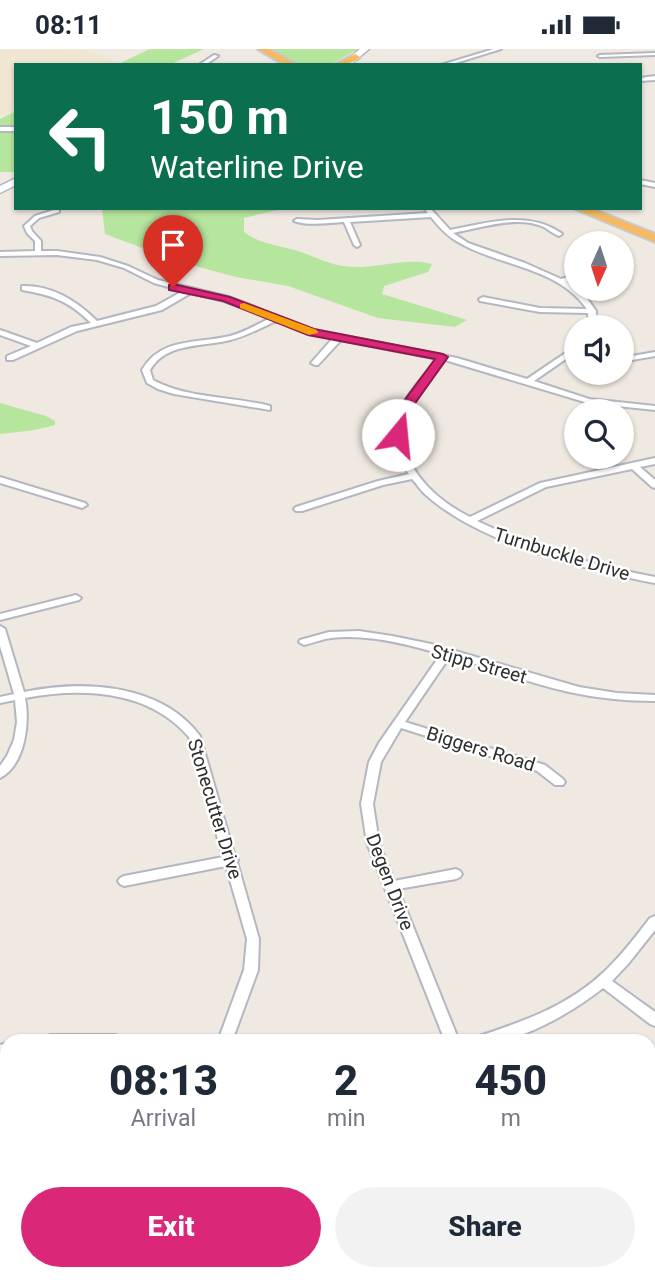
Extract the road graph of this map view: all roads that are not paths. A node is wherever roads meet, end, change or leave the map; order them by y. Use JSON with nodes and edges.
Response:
{"nodes":[{"id":1,"x":262,"y":49,"type":"edge"},
{"id":2,"x":273,"y":49,"type":"edge"},
{"id":3,"x":365,"y":49,"type":"edge"},
{"id":4,"x":374,"y":49,"type":"edge"},
{"id":5,"x":480,"y":49,"type":"edge"},
{"id":6,"x":499,"y":49,"type":"edge"},
{"id":7,"x":488,"y":52,"type":"junction"},
{"id":8,"x":655,"y":54,"type":"edge"},
{"id":9,"x":216,"y":56,"type":"dead end"},
{"id":10,"x":600,"y":56,"type":"dead end"},
{"id":11,"x":356,"y":61,"type":"edge"},
{"id":12,"x":204,"y":63,"type":"edge"},
{"id":13,"x":289,"y":63,"type":"edge"},
{"id":14,"x":299,"y":63,"type":"edge"},
{"id":15,"x":450,"y":63,"type":"edge"},
{"id":16,"x":584,"y":210,"type":"edge"},
{"id":17,"x":609,"y":210,"type":"edge"},
{"id":18,"x":57,"y":211,"type":"dead end"},
{"id":19,"x":429,"y":211,"type":"edge"},
{"id":20,"x":346,"y":220,"type":"junction"},
{"id":21,"x":298,"y":221,"type":"dead end"},
{"id":22,"x":655,"y":228,"type":"edge"},
{"id":23,"x":448,"y":232,"type":"junction"},
{"id":24,"x":559,"y":234,"type":"dead end"},
{"id":25,"x":655,"y":239,"type":"edge"},
{"id":26,"x":357,"y":245,"type":"dead end"},
{"id":27,"x":38,"y":252,"type":"junction"},
{"id":28,"x":0,"y":254,"type":"edge"},
{"id":29,"x":564,"y":280,"type":"edge"},
{"id":30,"x":561,"y":281,"type":"junction"},
{"id":31,"x":25,"y":288,"type":"dead end"},
{"id":32,"x":188,"y":291,"type":"junction"},
{"id":33,"x":483,"y":299,"type":"dead end"},
{"id":34,"x":592,"y":311,"type":"junction"},
{"id":35,"x":592,"y":315,"type":"edge"},
{"id":36,"x":274,"y":319,"type":"junction"},
{"id":37,"x":95,"y":323,"type":"junction"},
{"id":38,"x":0,"y":332,"type":"edge"},
{"id":39,"x":338,"y":338,"type":"junction"},
{"id":40,"x":36,"y":345,"type":"junction"},
{"id":41,"x":655,"y":354,"type":"edge"},
{"id":42,"x":443,"y":357,"type":"junction"},
{"id":43,"x":564,"y":357,"type":"edge"},
{"id":44,"x":10,"y":358,"type":"dead end"},
{"id":45,"x":634,"y":358,"type":"edge"},
{"id":46,"x":315,"y":363,"type":"dead end"},
{"id":47,"x":528,"y":382,"type":"junction"},
{"id":48,"x":267,"y":408,"type":"dead end"},
{"id":49,"x":655,"y":408,"type":"edge"},
{"id":50,"x":655,"y":461,"type":"edge"},
{"id":51,"x":634,"y":465,"type":"joint"},
{"id":52,"x":616,"y":469,"type":"edge"},
{"id":53,"x":413,"y":476,"type":"junction"},
{"id":54,"x":0,"y":480,"type":"edge"},
{"id":55,"x":655,"y":485,"type":"edge"},
{"id":56,"x":82,"y":505,"type":"dead end"},
{"id":57,"x":299,"y":509,"type":"dead end"},
{"id":58,"x":469,"y":521,"type":"junction"},
{"id":59,"x":655,"y":580,"type":"edge"},
{"id":60,"x":76,"y":598,"type":"dead end"},
{"id":61,"x":0,"y":617,"type":"edge"},
{"id":62,"x":0,"y":629,"type":"edge"},
{"id":63,"x":304,"y":642,"type":"dead end"},
{"id":64,"x":446,"y":654,"type":"junction"},
{"id":65,"x":18,"y":696,"type":"junction"},
{"id":66,"x":655,"y":698,"type":"edge"},
{"id":67,"x":0,"y":700,"type":"edge"},
{"id":68,"x":398,"y":723,"type":"junction"},
{"id":69,"x":0,"y":774,"type":"edge"},
{"id":70,"x":559,"y":782,"type":"dead end"},
{"id":71,"x":232,"y":860,"type":"junction"},
{"id":72,"x":456,"y":874,"type":"dead end"},
{"id":73,"x":124,"y":881,"type":"dead end"},
{"id":74,"x":391,"y":886,"type":"junction"},
{"id":75,"x":655,"y":921,"type":"edge"},
{"id":76,"x":603,"y":981,"type":"junction"},
{"id":77,"x":655,"y":1020,"type":"edge"},
{"id":78,"x":228,"y":1034,"type":"edge"},
{"id":79,"x":449,"y":1034,"type":"edge"},
{"id":80,"x":502,"y":1034,"type":"edge"}],
"edges":[{"from":1,"to":13,"type":"highway"},
{"from":2,"to":14,"type":"highway"},
{"from":3,"to":11,"type":"main road"},
{"from":4,"to":11,"type":"main road"},
{"from":5,"to":7,"type":"street"},
{"from":6,"to":7,"type":"street"},
{"from":7,"to":15,"type":"street"},
{"from":8,"to":10,"type":"street"},
{"from":9,"to":12,"type":"street"},
{"from":16,"to":25,"type":"highway"},
{"from":17,"to":22,"type":"highway"},
{"from":18,"to":27,"type":"street"},
{"from":19,"to":20,"type":"street"},
{"from":19,"to":23,"type":"street"},
{"from":20,"to":21,"type":"street"},
{"from":20,"to":26,"type":"street"},
{"from":23,"to":24,"type":"street"},
{"from":23,"to":30,"type":"street"},
{"from":27,"to":28,"type":"street"},
{"from":27,"to":32,"type":"street"},
{"from":29,"to":30,"type":"street"},
{"from":30,"to":34,"type":"street"},
{"from":31,"to":37,"type":"street"},
{"from":32,"to":36,"type":"street"},
{"from":32,"to":37,"type":"street"},
{"from":33,"to":34,"type":"street"},
{"from":34,"to":35,"type":"street"},
{"from":36,"to":39,"type":"street"},
{"from":36,"to":48,"type":"street"},
{"from":37,"to":40,"type":"street"},
{"from":38,"to":40,"type":"street"},
{"from":39,"to":42,"type":"street"},
{"from":39,"to":46,"type":"street"},
{"from":40,"to":44,"type":"street"},
{"from":41,"to":45,"type":"street"},
{"from":42,"to":47,"type":"street"},
{"from":42,"to":53,"type":"street","name":"Turnbuckle Drive"},
{"from":43,"to":47,"type":"street"},
{"from":47,"to":49,"type":"street"},
{"from":50,"to":51,"type":"street"},
{"from":51,"to":55,"type":"street"},
{"from":52,"to":58,"type":"street"},
{"from":53,"to":57,"type":"street"},
{"from":53,"to":58,"type":"street","name":"Turnbuckle Drive"},
{"from":54,"to":56,"type":"street"},
{"from":58,"to":59,"type":"street","name":"Turnbuckle Drive"},
{"from":60,"to":61,"type":"street"},
{"from":62,"to":65,"type":"street"},
{"from":63,"to":64,"type":"street","name":"Stipp Street"},
{"from":64,"to":66,"type":"street","name":"Stipp Street"},
{"from":64,"to":68,"type":"street","name":"Degen Drive"},
{"from":65,"to":67,"type":"street","name":"Stonecutter Drive"},
{"from":65,"to":69,"type":"street"},
{"from":65,"to":71,"type":"street","name":"Stonecutter Drive"},
{"from":68,"to":70,"type":"street","name":"Biggers Road"},
{"from":68,"to":74,"type":"street","name":"Degen Drive"},
{"from":71,"to":73,"type":"street"},
{"from":71,"to":78,"type":"street","name":"Stonecutter Drive"},
{"from":72,"to":74,"type":"street"},
{"from":74,"to":79,"type":"street","name":"Degen Drive"},
{"from":75,"to":76,"type":"street"},
{"from":76,"to":77,"type":"street"},
{"from":76,"to":80,"type":"street"}]}
